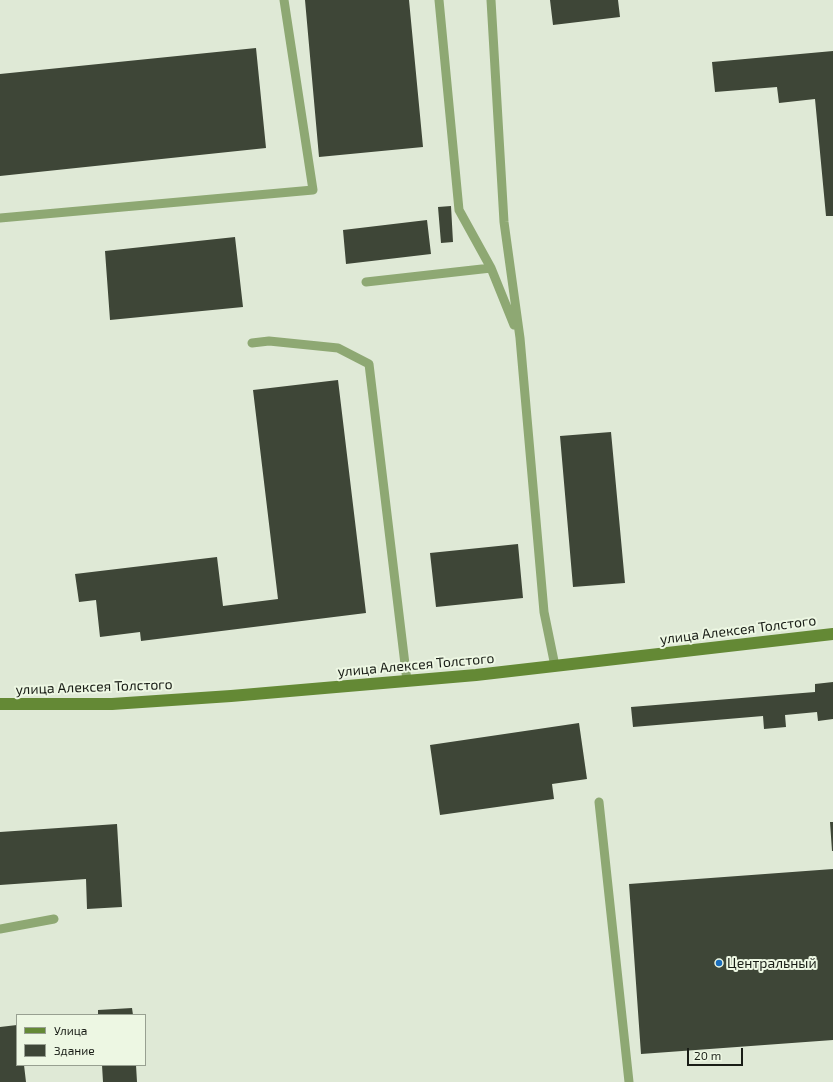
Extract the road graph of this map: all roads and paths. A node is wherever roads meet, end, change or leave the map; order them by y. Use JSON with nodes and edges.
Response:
{"nodes":[{"id":1,"x":284,"y":0,"type":"edge"},
{"id":2,"x":439,"y":0,"type":"edge"},
{"id":3,"x":491,"y":0,"type":"edge"},
{"id":4,"x":0,"y":218,"type":"edge"},
{"id":5,"x":491,"y":268,"type":"junction"},
{"id":6,"x":366,"y":282,"type":"dead end"},
{"id":7,"x":520,"y":338,"type":"junction"},
{"id":8,"x":252,"y":343,"type":"dead end"},
{"id":9,"x":833,"y":634,"type":"edge"},
{"id":10,"x":555,"y":666,"type":"junction"},
{"id":11,"x":407,"y":681,"type":"junction"},
{"id":12,"x":0,"y":704,"type":"edge"},
{"id":13,"x":599,"y":802,"type":"dead end"},
{"id":14,"x":54,"y":919,"type":"dead end"},
{"id":15,"x":0,"y":929,"type":"edge"},
{"id":16,"x":629,"y":1082,"type":"edge"}],
"edges":[{"from":1,"to":4,"type":"lane"},
{"from":2,"to":5,"type":"lane"},
{"from":3,"to":7,"type":"lane"},
{"from":5,"to":6,"type":"lane"},
{"from":5,"to":7,"type":"lane"},
{"from":7,"to":10,"type":"lane"},
{"from":8,"to":11,"type":"lane"},
{"from":9,"to":10,"type":"street","name":"улица Алексея Толстого"},
{"from":10,"to":11,"type":"street","name":"улица Алексея Толстого"},
{"from":11,"to":12,"type":"street","name":"улица Алексея Толстого"},
{"from":13,"to":16,"type":"lane"},
{"from":14,"to":15,"type":"lane"}]}
